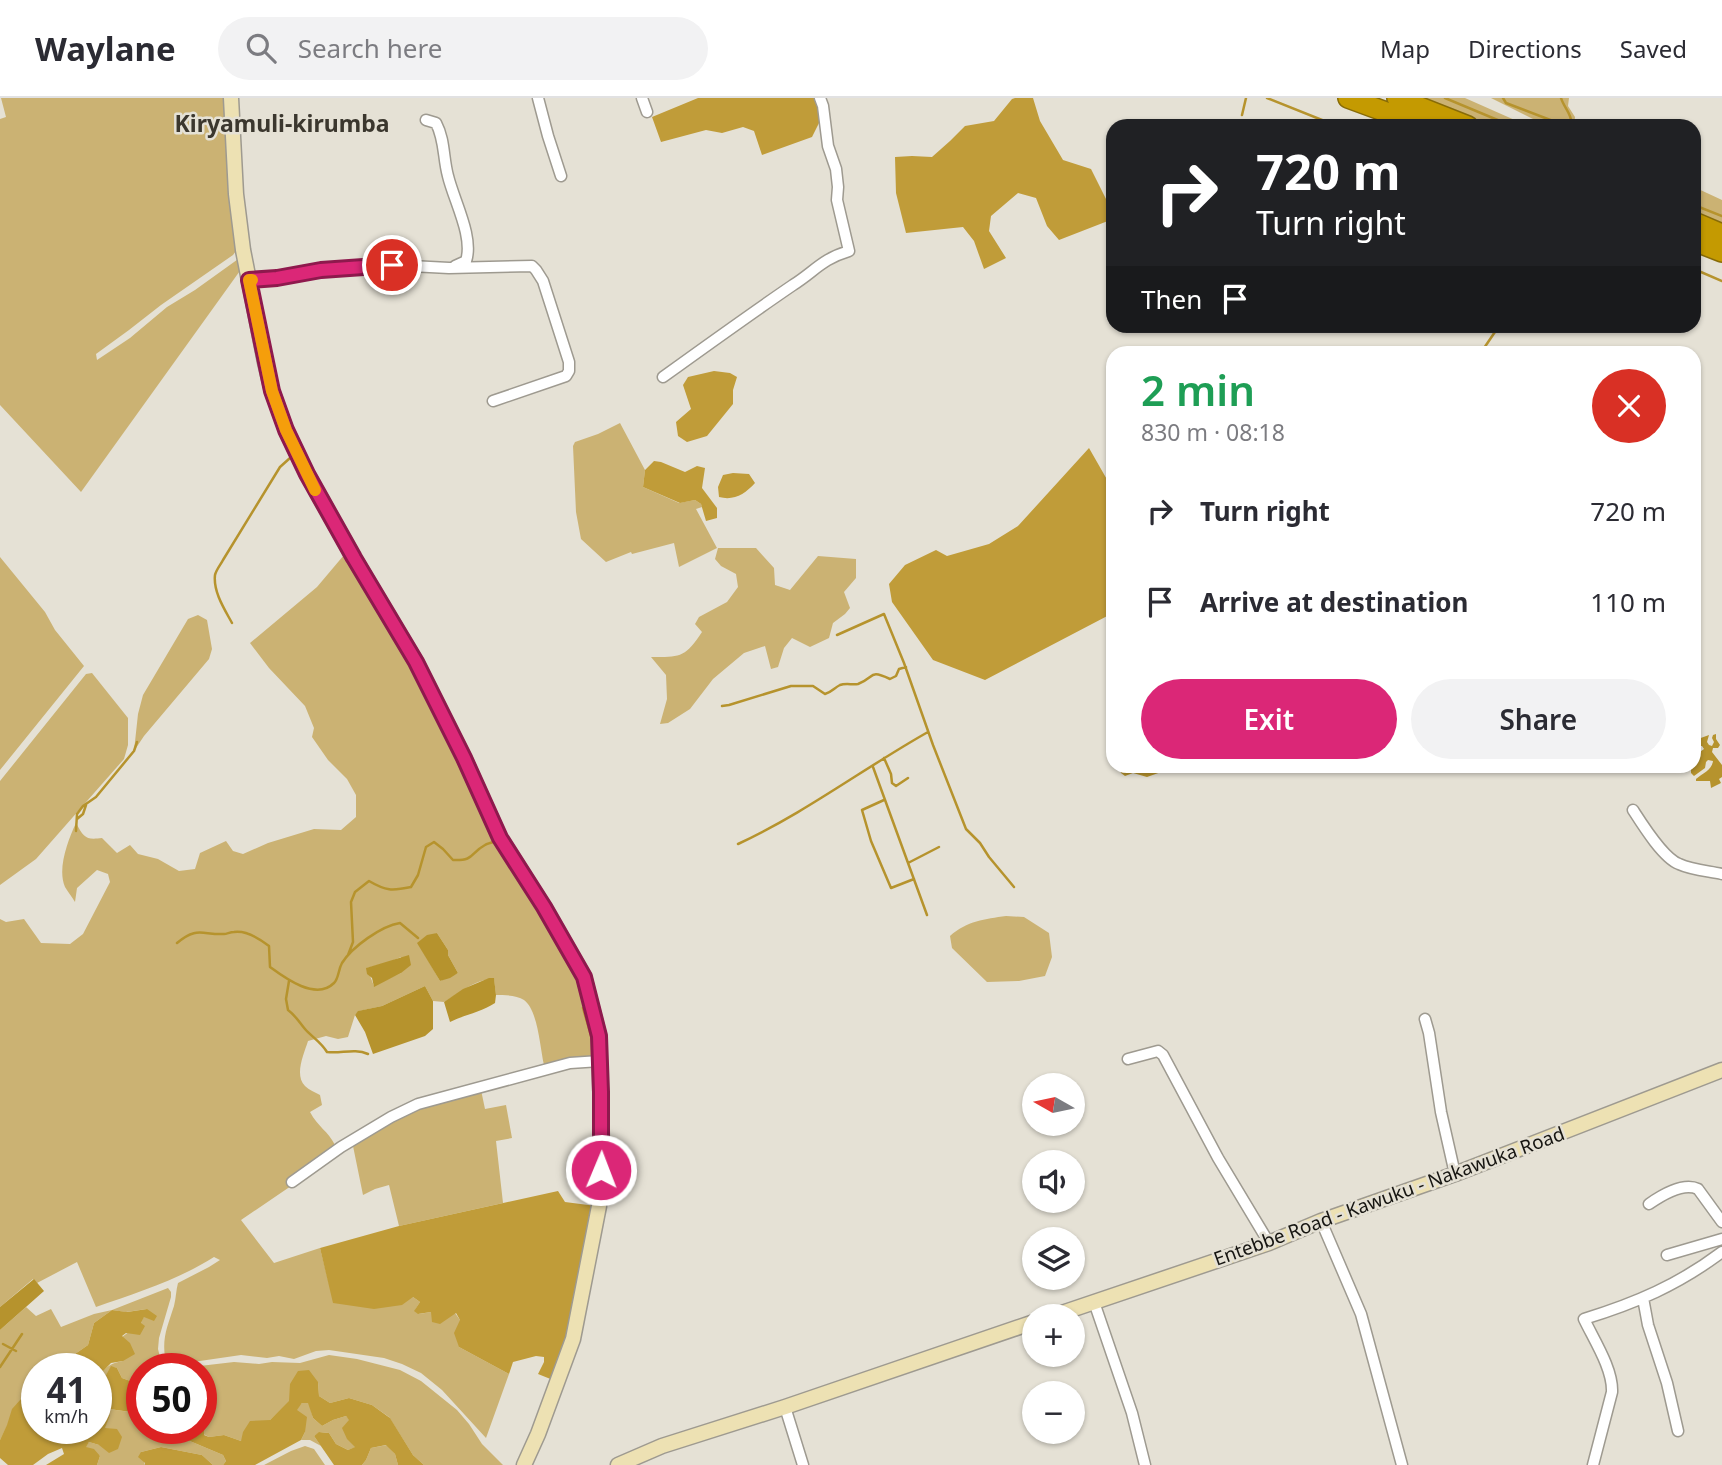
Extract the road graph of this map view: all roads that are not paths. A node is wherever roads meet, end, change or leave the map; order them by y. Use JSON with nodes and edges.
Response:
{"nodes":[{"id":1,"x":231,"y":98,"type":"edge"},
{"id":2,"x":538,"y":98,"type":"edge"},
{"id":3,"x":642,"y":98,"type":"edge"},
{"id":4,"x":820,"y":98,"type":"edge"},
{"id":5,"x":1348,"y":98,"type":"edge"},
{"id":6,"x":1397,"y":98,"type":"edge"},
{"id":7,"x":647,"y":112,"type":"dead end"},
{"id":8,"x":1405,"y":119,"type":"edge"},
{"id":9,"x":1450,"y":119,"type":"edge"},
{"id":10,"x":426,"y":120,"type":"dead end"},
{"id":11,"x":561,"y":176,"type":"dead end"},
{"id":12,"x":1701,"y":225,"type":"edge"},
{"id":13,"x":1722,"y":234,"type":"edge"},
{"id":14,"x":1701,"y":244,"type":"edge"},
{"id":15,"x":1722,"y":252,"type":"edge"},
{"id":16,"x":449,"y":268,"type":"junction"},
{"id":17,"x":249,"y":280,"type":"junction"},
{"id":18,"x":663,"y":377,"type":"dead end"},
{"id":19,"x":493,"y":401,"type":"dead end"},
{"id":20,"x":1633,"y":810,"type":"dead end"},
{"id":21,"x":1722,"y":874,"type":"edge"},
{"id":22,"x":1425,"y":1019,"type":"dead end"},
{"id":23,"x":1128,"y":1059,"type":"dead end"},
{"id":24,"x":600,"y":1061,"type":"junction"},
{"id":25,"x":1722,"y":1070,"type":"edge"},
{"id":26,"x":1455,"y":1174,"type":"junction"},
{"id":27,"x":292,"y":1182,"type":"dead end"},
{"id":28,"x":1649,"y":1204,"type":"dead end"},
{"id":29,"x":1321,"y":1221,"type":"junction"},
{"id":30,"x":1722,"y":1222,"type":"edge"},
{"id":31,"x":1722,"y":1239,"type":"edge"},
{"id":32,"x":1269,"y":1242,"type":"junction"},
{"id":33,"x":1722,"y":1252,"type":"edge"},
{"id":34,"x":1667,"y":1255,"type":"dead end"},
{"id":35,"x":1643,"y":1298,"type":"junction"},
{"id":36,"x":1094,"y":1302,"type":"junction"},
{"id":37,"x":1085,"y":1305,"type":"edge"},
{"id":38,"x":1022,"y":1326,"type":"edge"},
{"id":39,"x":785,"y":1407,"type":"junction"},
{"id":40,"x":1678,"y":1431,"type":"dead end"},
{"id":41,"x":524,"y":1465,"type":"edge"},
{"id":42,"x":618,"y":1465,"type":"edge"},
{"id":43,"x":803,"y":1465,"type":"edge"},
{"id":44,"x":1145,"y":1465,"type":"edge"},
{"id":45,"x":1402,"y":1465,"type":"edge"},
{"id":46,"x":1593,"y":1465,"type":"edge"}],
"edges":[{"from":1,"to":17,"type":"main road"},
{"from":2,"to":11,"type":"street"},
{"from":3,"to":7,"type":"street"},
{"from":4,"to":18,"type":"street"},
{"from":5,"to":8,"type":"highway"},
{"from":6,"to":9,"type":"highway"},
{"from":10,"to":16,"type":"street"},
{"from":12,"to":13,"type":"highway"},
{"from":14,"to":15,"type":"highway"},
{"from":16,"to":17,"type":"street"},
{"from":16,"to":19,"type":"street"},
{"from":17,"to":24,"type":"main road"},
{"from":20,"to":21,"type":"street"},
{"from":22,"to":26,"type":"street"},
{"from":23,"to":32,"type":"street"},
{"from":24,"to":27,"type":"street"},
{"from":24,"to":41,"type":"main road"},
{"from":25,"to":26,"type":"main road","name":"Entebbe Road - Kawuku - Nakawuka Road"},
{"from":26,"to":29,"type":"main road","name":"Entebbe Road - Kawuku - Nakawuka Road"},
{"from":28,"to":30,"type":"street"},
{"from":29,"to":32,"type":"main road","name":"Entebbe Road - Kawuku - Nakawuka Road"},
{"from":29,"to":45,"type":"street"},
{"from":31,"to":34,"type":"street"},
{"from":32,"to":36,"type":"main road","name":"Entebbe Road - Kawuku - Nakawuka Road"},
{"from":33,"to":35,"type":"street"},
{"from":35,"to":40,"type":"street"},
{"from":35,"to":46,"type":"street"},
{"from":36,"to":37,"type":"main road","name":"Entebbe Road - Kawuku - Nakawuka Road"},
{"from":36,"to":44,"type":"street"},
{"from":38,"to":39,"type":"main road"},
{"from":39,"to":42,"type":"main road"},
{"from":39,"to":43,"type":"street"}]}
